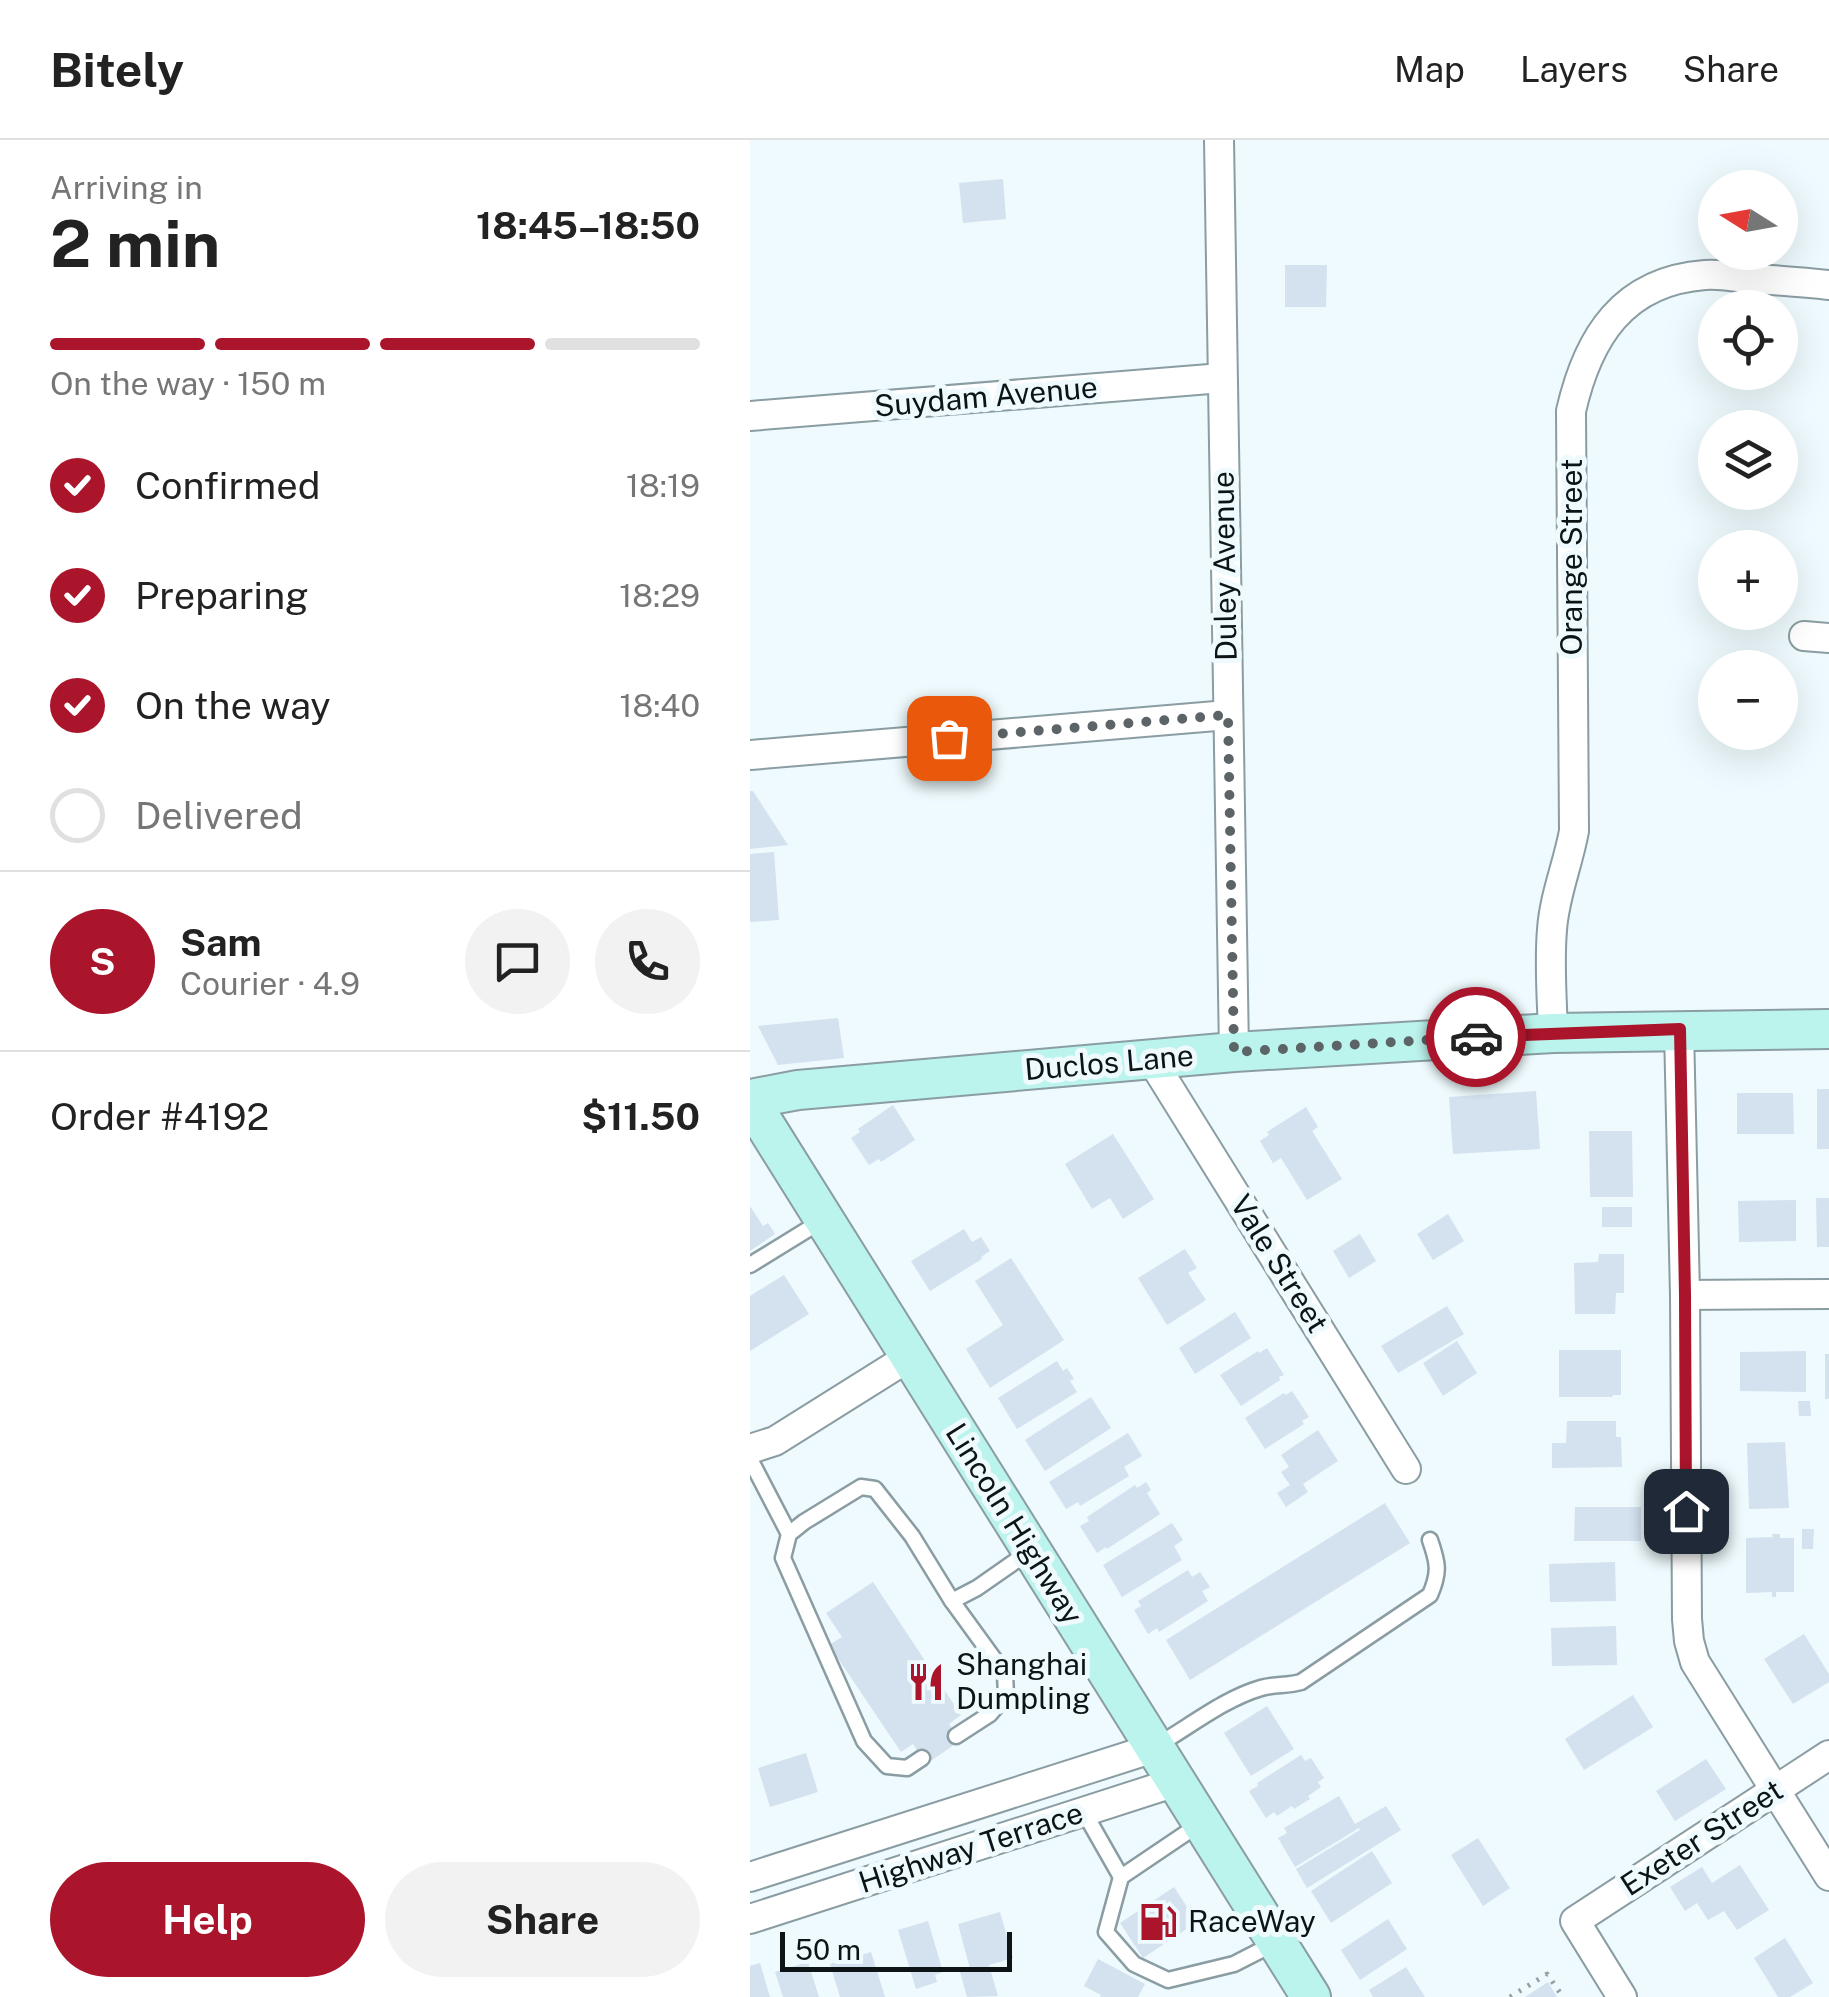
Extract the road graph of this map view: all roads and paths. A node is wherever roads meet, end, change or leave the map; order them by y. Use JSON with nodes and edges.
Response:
{"nodes":[{"id":1,"x":1218,"y":140,"type":"edge"},
{"id":2,"x":1829,"y":285,"type":"edge"},
{"id":3,"x":1222,"y":378,"type":"junction"},
{"id":4,"x":750,"y":416,"type":"edge"},
{"id":5,"x":1228,"y":715,"type":"junction"},
{"id":6,"x":750,"y":754,"type":"edge"},
{"id":7,"x":1829,"y":1028,"type":"edge"},
{"id":8,"x":1680,"y":1029,"type":"junction"},
{"id":9,"x":1553,"y":1033,"type":"junction"},
{"id":10,"x":1234,"y":1052,"type":"junction"},
{"id":11,"x":1151,"y":1060,"type":"junction"},
{"id":12,"x":750,"y":1100,"type":"edge"},
{"id":13,"x":824,"y":1220,"type":"junction"},
{"id":14,"x":750,"y":1266,"type":"edge"},
{"id":15,"x":1829,"y":1294,"type":"edge"},
{"id":16,"x":1685,"y":1295,"type":"junction"},
{"id":17,"x":909,"y":1358,"type":"junction"},
{"id":18,"x":750,"y":1449,"type":"edge"},
{"id":19,"x":750,"y":1459,"type":"edge"},
{"id":20,"x":1406,"y":1469,"type":"dead end"},
{"id":21,"x":789,"y":1534,"type":"junction"},
{"id":22,"x":1430,"y":1540,"type":"dead end"},
{"id":23,"x":1030,"y":1550,"type":"junction"},
{"id":24,"x":952,"y":1601,"type":"junction"},
{"id":25,"x":956,"y":1736,"type":"dead end"},
{"id":26,"x":1154,"y":1748,"type":"junction"},
{"id":27,"x":1829,"y":1756,"type":"edge"},
{"id":28,"x":922,"y":1758,"type":"dead end"},
{"id":29,"x":1176,"y":1782,"type":"junction"},
{"id":30,"x":1774,"y":1789,"type":"junction"},
{"id":31,"x":1084,"y":1812,"type":"junction"},
{"id":32,"x":1202,"y":1823,"type":"junction"},
{"id":33,"x":751,"y":1876,"type":"edge"},
{"id":34,"x":1121,"y":1876,"type":"junction"},
{"id":35,"x":1829,"y":1876,"type":"edge"},
{"id":36,"x":758,"y":1916,"type":"edge"},
{"id":37,"x":1276,"y":1942,"type":"junction"},
{"id":38,"x":1310,"y":1997,"type":"edge"},
{"id":39,"x":1510,"y":1997,"type":"edge"},
{"id":40,"x":1562,"y":1997,"type":"edge"},
{"id":41,"x":1622,"y":1997,"type":"edge"}],
"edges":[{"from":1,"to":3,"type":"street","name":"Duley Avenue"},
{"from":2,"to":9,"type":"street","name":"Orange Street"},
{"from":3,"to":4,"type":"street","name":"Suydam Avenue"},
{"from":3,"to":5,"type":"street","name":"Duley Avenue"},
{"from":5,"to":6,"type":"street"},
{"from":5,"to":10,"type":"street","name":"Duley Avenue"},
{"from":7,"to":8,"type":"street","name":"Duclos Lane"},
{"from":8,"to":9,"type":"street","name":"Duclos Lane"},
{"from":8,"to":16,"type":"street"},
{"from":9,"to":10,"type":"street","name":"Duclos Lane"},
{"from":10,"to":11,"type":"street","name":"Duclos Lane"},
{"from":11,"to":12,"type":"street","name":"Duclos Lane"},
{"from":11,"to":20,"type":"street","name":"Vale Street"},
{"from":12,"to":13,"type":"street","name":"Lincoln Highway"},
{"from":13,"to":14,"type":"lane"},
{"from":13,"to":17,"type":"street","name":"Lincoln Highway"},
{"from":15,"to":16,"type":"street"},
{"from":16,"to":30,"type":"street"},
{"from":17,"to":18,"type":"street"},
{"from":17,"to":23,"type":"street","name":"Lincoln Highway"},
{"from":19,"to":21,"type":"lane"},
{"from":21,"to":24,"type":"lane"},
{"from":21,"to":28,"type":"lane"},
{"from":22,"to":26,"type":"lane"},
{"from":23,"to":24,"type":"lane"},
{"from":23,"to":26,"type":"street","name":"Lincoln Highway"},
{"from":24,"to":25,"type":"lane"},
{"from":26,"to":29,"type":"street","name":"Lincoln Highway"},
{"from":26,"to":33,"type":"street","name":"Highway Terrace"},
{"from":27,"to":30,"type":"street","name":"Exeter Street"},
{"from":29,"to":31,"type":"street","name":"Highway Terrace"},
{"from":29,"to":32,"type":"street","name":"Lincoln Highway"},
{"from":30,"to":35,"type":"street"},
{"from":30,"to":41,"type":"street","name":"Exeter Street"},
{"from":31,"to":34,"type":"lane"},
{"from":31,"to":36,"type":"street","name":"Highway Terrace"},
{"from":32,"to":34,"type":"lane"},
{"from":32,"to":37,"type":"street","name":"Lincoln Highway"},
{"from":33,"to":36,"type":"street","name":"Highway Terrace"},
{"from":34,"to":37,"type":"lane"},
{"from":37,"to":38,"type":"street","name":"Lincoln Highway"},
{"from":39,"to":40,"type":"path"}]}
